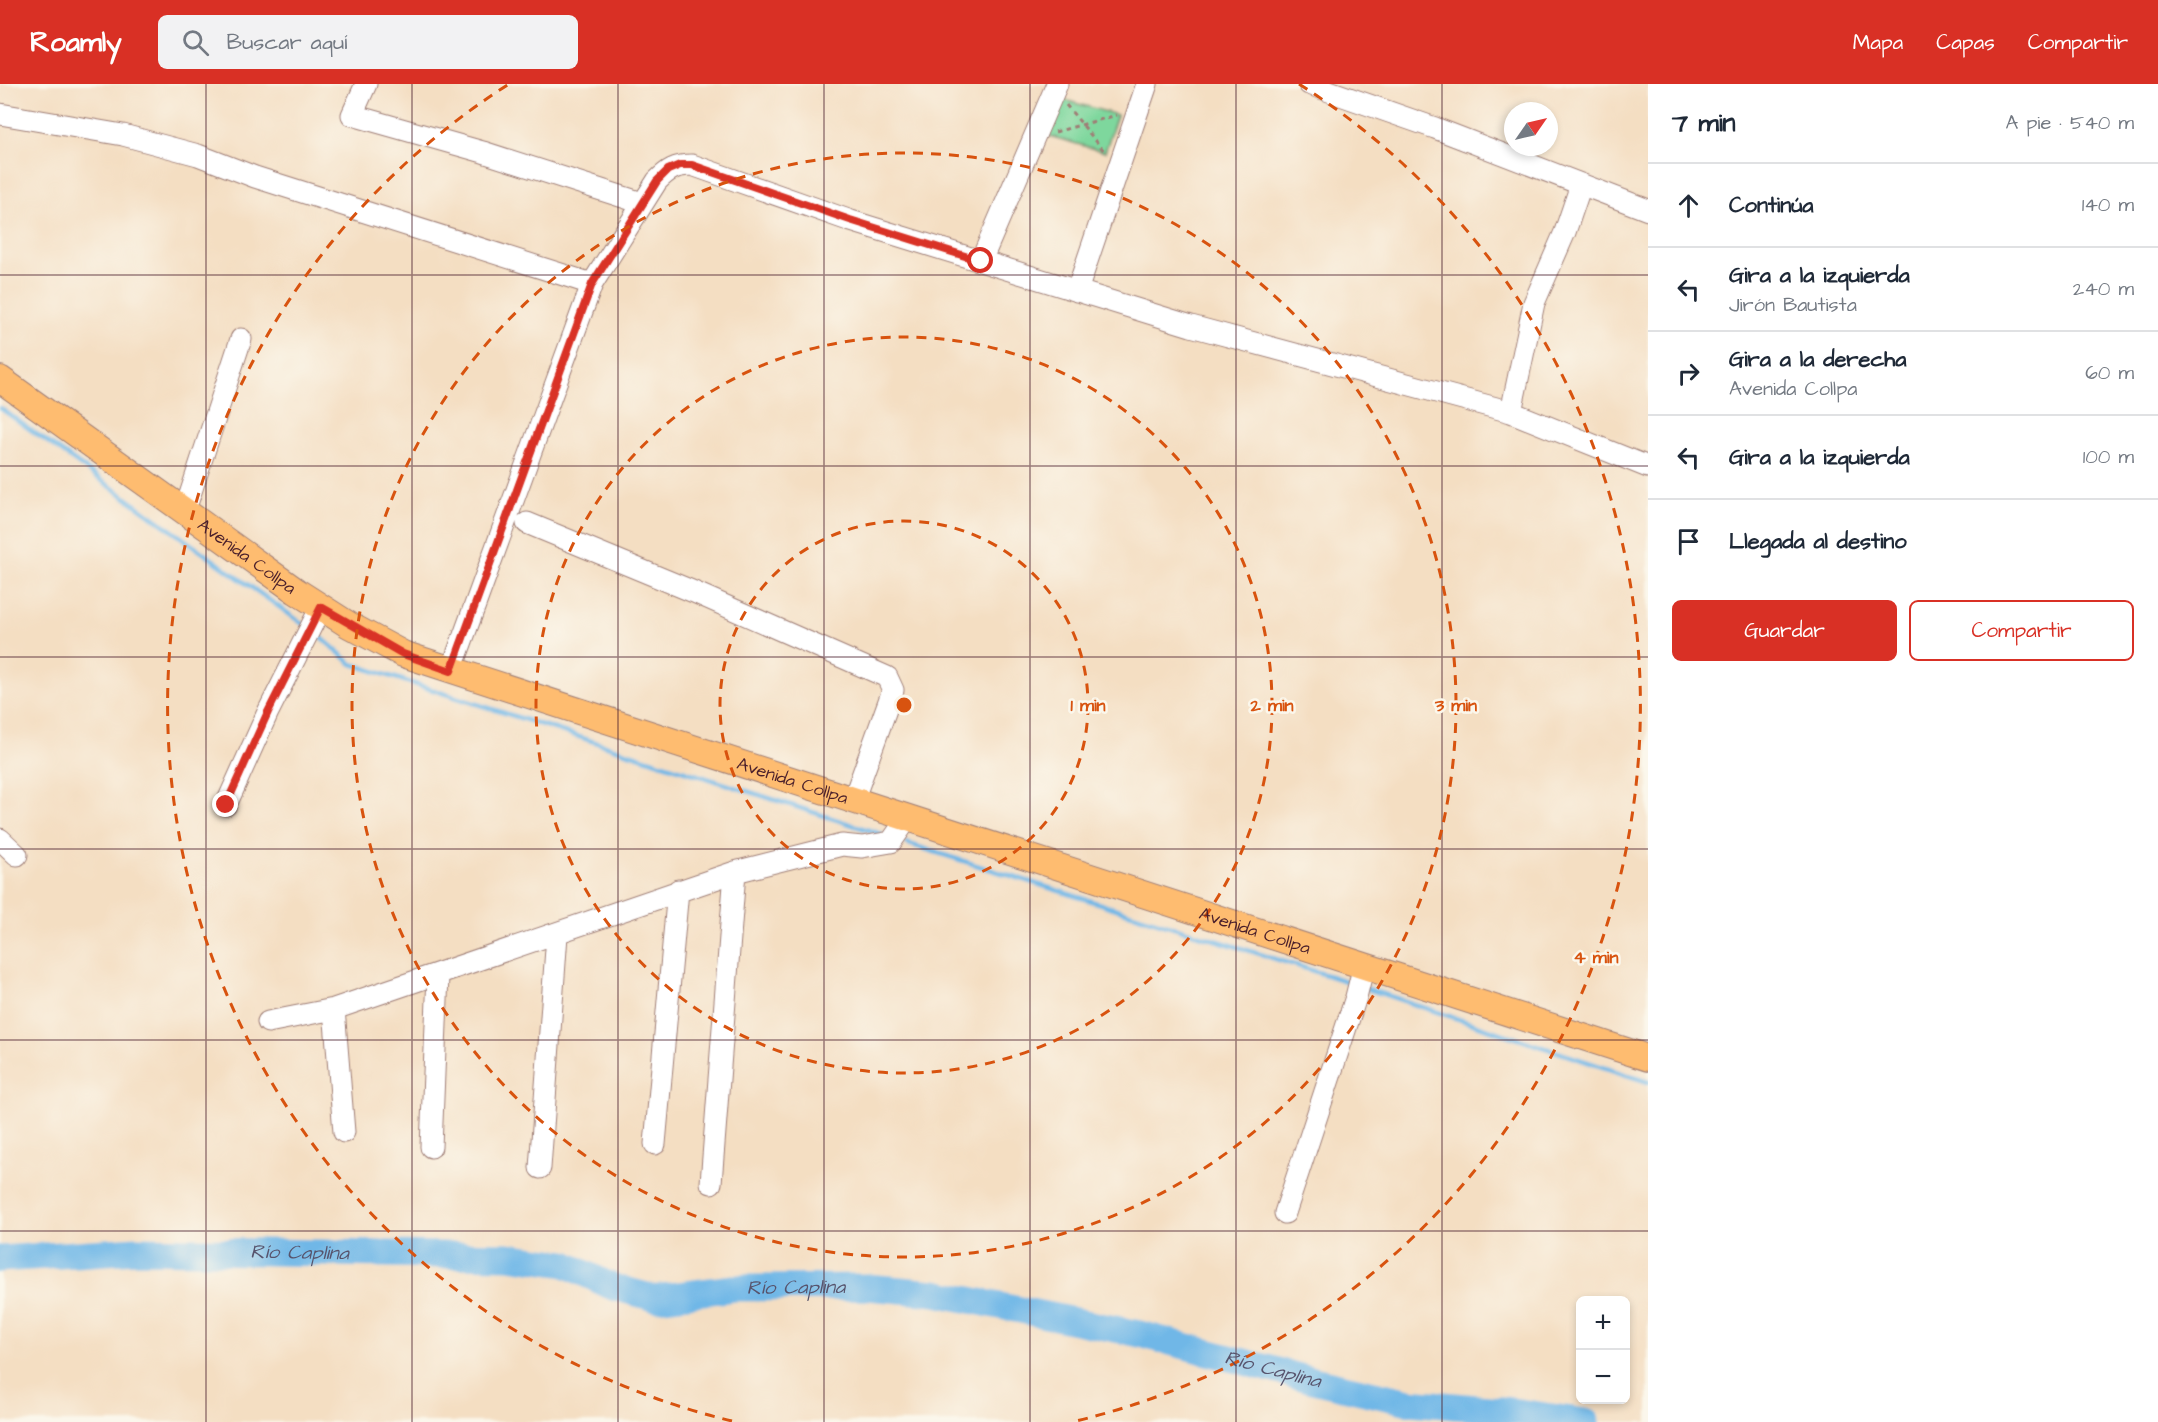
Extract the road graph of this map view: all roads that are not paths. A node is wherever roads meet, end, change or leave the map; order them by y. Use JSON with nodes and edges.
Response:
{"nodes":[{"id":1,"x":366,"y":84,"type":"edge"},
{"id":2,"x":1147,"y":84,"type":"edge"},
{"id":3,"x":1309,"y":84,"type":"edge"},
{"id":4,"x":1059,"y":91,"type":"edge"},
{"id":5,"x":0,"y":114,"type":"edge"},
{"id":6,"x":1581,"y":184,"type":"junction"},
{"id":7,"x":642,"y":203,"type":"junction"},
{"id":8,"x":1648,"y":210,"type":"edge"},
{"id":9,"x":981,"y":261,"type":"junction"},
{"id":10,"x":592,"y":284,"type":"junction"},
{"id":11,"x":1077,"y":291,"type":"junction"},
{"id":12,"x":241,"y":339,"type":"dead end"},
{"id":13,"x":0,"y":379,"type":"edge"},
{"id":14,"x":1510,"y":412,"type":"junction"},
{"id":15,"x":1648,"y":466,"type":"edge"},
{"id":16,"x":185,"y":510,"type":"junction"},
{"id":17,"x":527,"y":523,"type":"dead end"},
{"id":18,"x":321,"y":607,"type":"junction"},
{"id":19,"x":451,"y":671,"type":"junction"},
{"id":20,"x":853,"y":801,"type":"junction"},
{"id":21,"x":226,"y":805,"type":"dead end"},
{"id":22,"x":907,"y":819,"type":"junction"},
{"id":23,"x":0,"y":839,"type":"edge"},
{"id":24,"x":17,"y":855,"type":"dead end"},
{"id":25,"x":735,"y":872,"type":"junction"},
{"id":26,"x":678,"y":890,"type":"junction"},
{"id":27,"x":557,"y":935,"type":"junction"},
{"id":28,"x":1364,"y":964,"type":"junction"},
{"id":29,"x":438,"y":975,"type":"junction"},
{"id":30,"x":334,"y":1009,"type":"junction"},
{"id":31,"x":268,"y":1022,"type":"dead end"},
{"id":32,"x":1648,"y":1058,"type":"edge"},
{"id":33,"x":344,"y":1132,"type":"dead end"},
{"id":34,"x":655,"y":1144,"type":"dead end"},
{"id":35,"x":431,"y":1147,"type":"dead end"},
{"id":36,"x":540,"y":1168,"type":"dead end"},
{"id":37,"x":711,"y":1183,"type":"dead end"},
{"id":38,"x":1286,"y":1213,"type":"dead end"}],
"edges":[{"from":1,"to":7,"type":"street"},
{"from":2,"to":11,"type":"street"},
{"from":3,"to":6,"type":"street"},
{"from":4,"to":9,"type":"street"},
{"from":5,"to":10,"type":"street"},
{"from":6,"to":8,"type":"street"},
{"from":6,"to":14,"type":"street"},
{"from":7,"to":9,"type":"street"},
{"from":7,"to":10,"type":"street"},
{"from":9,"to":11,"type":"street"},
{"from":10,"to":19,"type":"street"},
{"from":11,"to":14,"type":"street"},
{"from":12,"to":16,"type":"street"},
{"from":13,"to":16,"type":"main road","name":"Avenida Collpa"},
{"from":14,"to":15,"type":"street"},
{"from":16,"to":18,"type":"main road","name":"Avenida Collpa"},
{"from":17,"to":20,"type":"street"},
{"from":18,"to":19,"type":"main road","name":"Avenida Collpa"},
{"from":18,"to":21,"type":"street"},
{"from":19,"to":20,"type":"main road","name":"Avenida Collpa"},
{"from":20,"to":22,"type":"main road","name":"Avenida Collpa"},
{"from":22,"to":25,"type":"street"},
{"from":22,"to":28,"type":"main road","name":"Avenida Collpa"},
{"from":23,"to":24,"type":"street"},
{"from":25,"to":26,"type":"street"},
{"from":25,"to":37,"type":"street"},
{"from":26,"to":27,"type":"street"},
{"from":26,"to":34,"type":"street"},
{"from":27,"to":29,"type":"street"},
{"from":27,"to":36,"type":"street"},
{"from":28,"to":32,"type":"main road","name":"Avenida Collpa"},
{"from":28,"to":38,"type":"street"},
{"from":29,"to":30,"type":"street"},
{"from":29,"to":35,"type":"street"},
{"from":30,"to":31,"type":"street"},
{"from":30,"to":33,"type":"street"}]}
